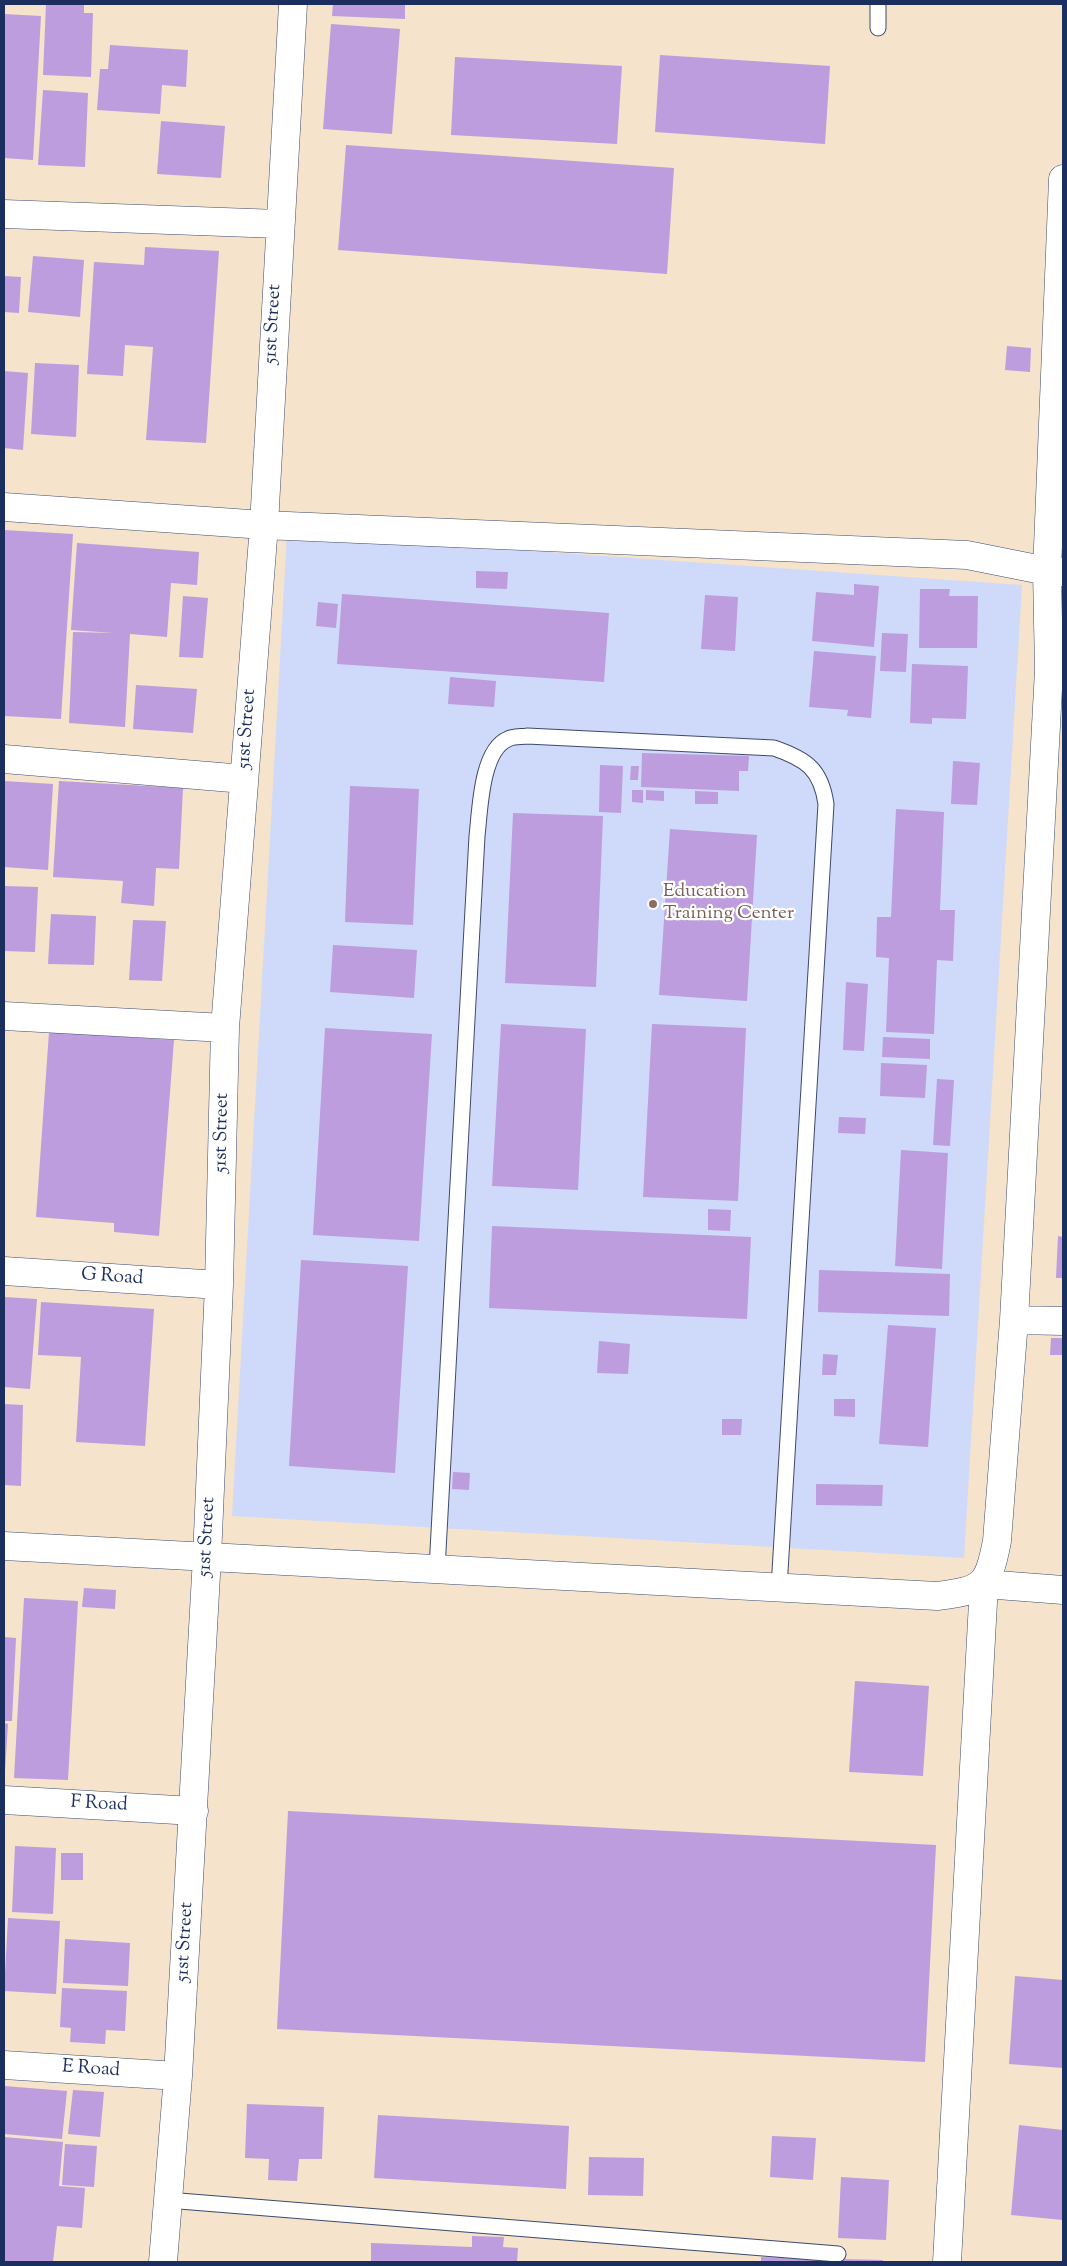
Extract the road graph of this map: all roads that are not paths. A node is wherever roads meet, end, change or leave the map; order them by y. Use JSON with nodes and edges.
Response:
{"nodes":[{"id":1,"x":293,"y":4,"type":"edge"},
{"id":2,"x":878,"y":4,"type":"edge"},
{"id":3,"x":878,"y":28,"type":"dead end"},
{"id":4,"x":1063,"y":179,"type":"edge"},
{"id":5,"x":4,"y":214,"type":"edge"},
{"id":6,"x":279,"y":224,"type":"junction"},
{"id":7,"x":4,"y":507,"type":"edge"},
{"id":8,"x":264,"y":525,"type":"junction"},
{"id":9,"x":1055,"y":571,"type":"edge"},
{"id":10,"x":4,"y":759,"type":"edge"},
{"id":11,"x":244,"y":779,"type":"junction"},
{"id":12,"x":4,"y":1016,"type":"edge"},
{"id":13,"x":225,"y":1028,"type":"junction"},
{"id":14,"x":4,"y":1272,"type":"edge"},
{"id":15,"x":219,"y":1285,"type":"junction"},
{"id":16,"x":1014,"y":1320,"type":"junction"},
{"id":17,"x":1063,"y":1321,"type":"edge"},
{"id":18,"x":4,"y":1546,"type":"edge"},
{"id":19,"x":207,"y":1557,"type":"junction"},
{"id":20,"x":437,"y":1568,"type":"junction"},
{"id":21,"x":984,"y":1584,"type":"junction"},
{"id":22,"x":780,"y":1588,"type":"junction"},
{"id":23,"x":1063,"y":1590,"type":"edge"},
{"id":24,"x":4,"y":1800,"type":"edge"},
{"id":25,"x":194,"y":1811,"type":"junction"},
{"id":26,"x":4,"y":2064,"type":"edge"},
{"id":27,"x":178,"y":2076,"type":"junction"},
{"id":28,"x":167,"y":2200,"type":"junction"},
{"id":29,"x":838,"y":2254,"type":"dead end"},
{"id":30,"x":163,"y":2262,"type":"edge"},
{"id":31,"x":947,"y":2262,"type":"edge"}],
"edges":[{"from":1,"to":6,"type":"street","name":"51st Street"},
{"from":2,"to":3,"type":"lane"},
{"from":4,"to":9,"type":"street"},
{"from":5,"to":6,"type":"street"},
{"from":6,"to":8,"type":"street","name":"51st Street"},
{"from":7,"to":8,"type":"street"},
{"from":8,"to":9,"type":"street"},
{"from":8,"to":11,"type":"street","name":"51st Street"},
{"from":9,"to":16,"type":"street"},
{"from":10,"to":11,"type":"street"},
{"from":11,"to":13,"type":"street","name":"51st Street"},
{"from":12,"to":13,"type":"street"},
{"from":13,"to":15,"type":"street","name":"51st Street"},
{"from":14,"to":15,"type":"street","name":"G Road"},
{"from":15,"to":19,"type":"street","name":"51st Street"},
{"from":16,"to":17,"type":"street"},
{"from":16,"to":21,"type":"street"},
{"from":18,"to":19,"type":"street"},
{"from":19,"to":20,"type":"street"},
{"from":19,"to":25,"type":"street","name":"51st Street"},
{"from":20,"to":22,"type":"street"},
{"from":20,"to":22,"type":"lane"},
{"from":21,"to":22,"type":"street"},
{"from":21,"to":23,"type":"street"},
{"from":21,"to":31,"type":"street"},
{"from":24,"to":25,"type":"street","name":"F Road"},
{"from":25,"to":27,"type":"street","name":"51st Street"},
{"from":26,"to":27,"type":"street","name":"E Road"},
{"from":27,"to":28,"type":"street","name":"51st Street"},
{"from":28,"to":29,"type":"lane"},
{"from":28,"to":30,"type":"street","name":"51st Street"}]}
